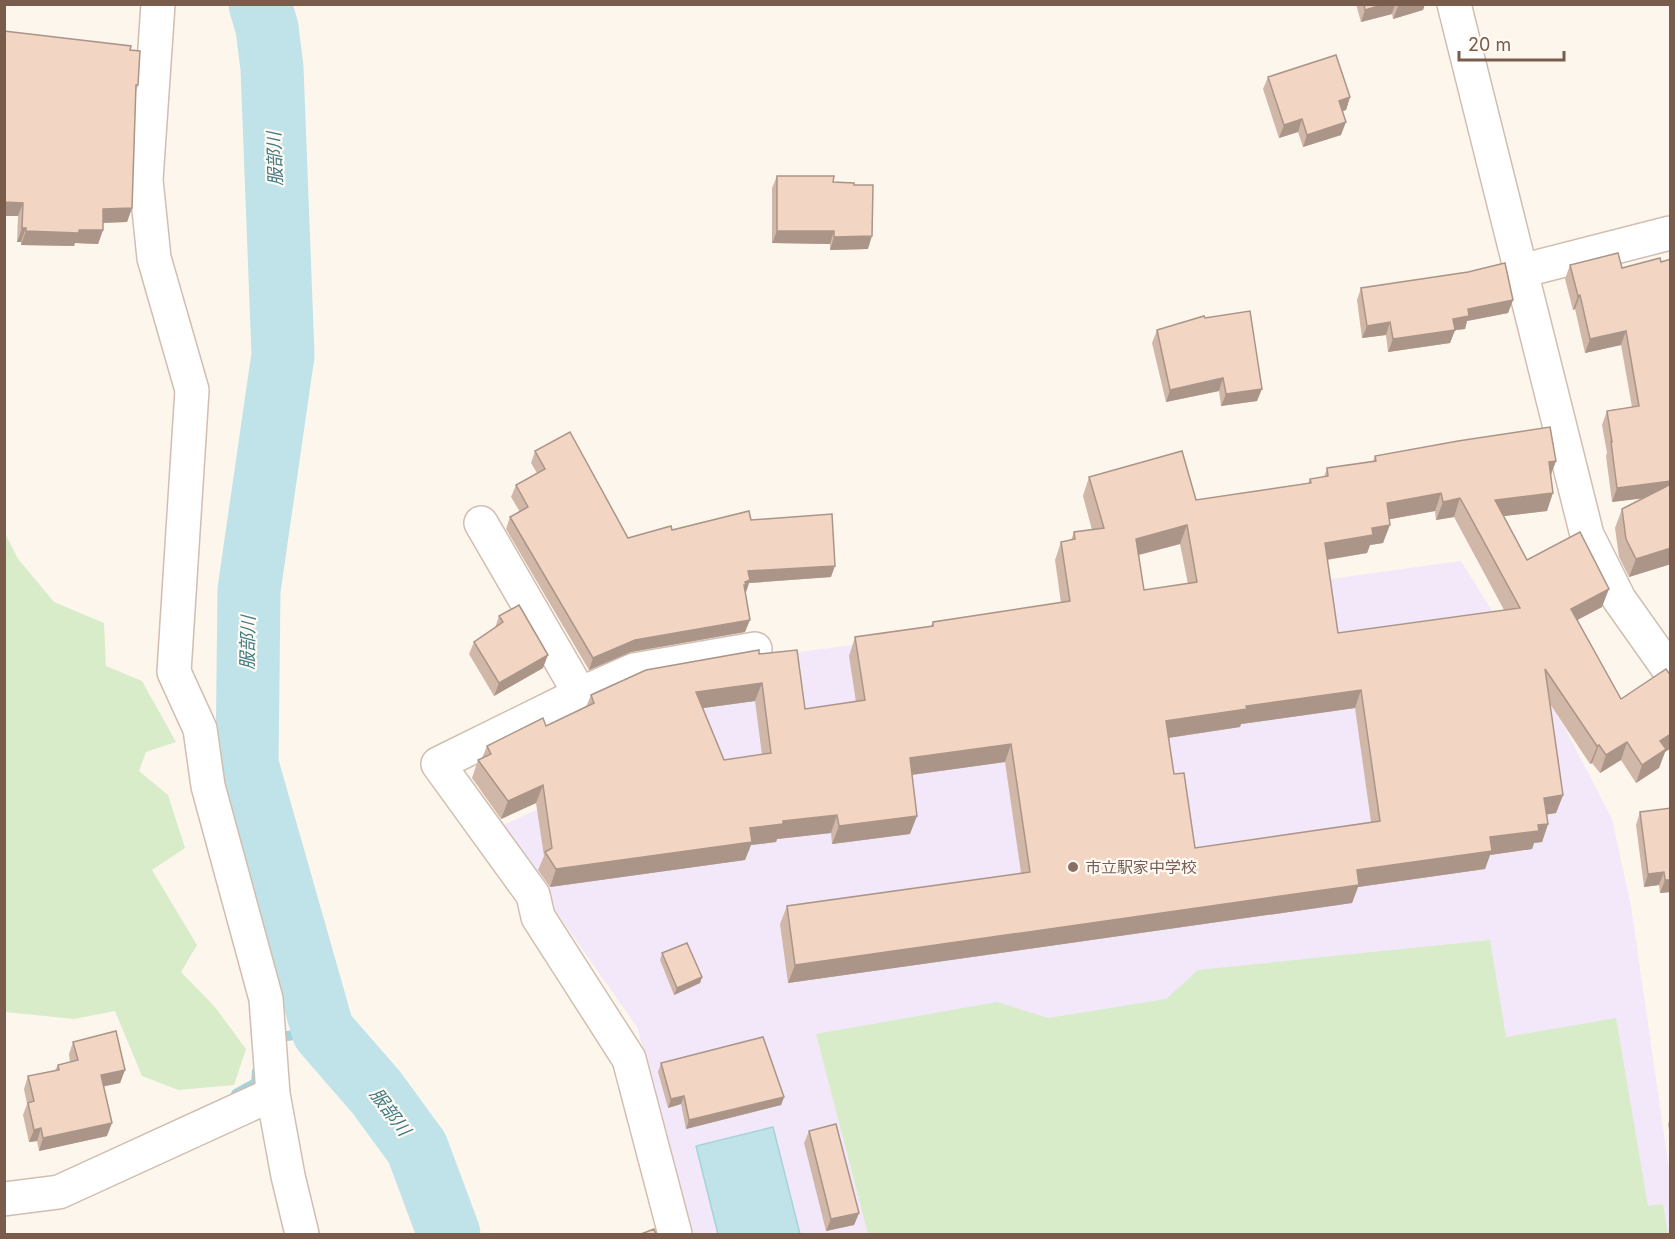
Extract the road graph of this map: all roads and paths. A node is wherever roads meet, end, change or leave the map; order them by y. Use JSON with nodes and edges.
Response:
{"nodes":[{"id":1,"x":158,"y":4,"type":"edge"},
{"id":2,"x":1454,"y":4,"type":"edge"},
{"id":3,"x":1671,"y":233,"type":"edge"},
{"id":4,"x":1521,"y":271,"type":"junction"},
{"id":5,"x":481,"y":523,"type":"dead end"},
{"id":6,"x":754,"y":650,"type":"edge"},
{"id":7,"x":1671,"y":671,"type":"edge"},
{"id":8,"x":580,"y":694,"type":"junction"},
{"id":9,"x":273,"y":1094,"type":"junction"},
{"id":10,"x":4,"y":1199,"type":"edge"},
{"id":11,"x":302,"y":1234,"type":"edge"},
{"id":12,"x":675,"y":1234,"type":"edge"}],
"edges":[{"from":1,"to":9,"type":"street"},
{"from":2,"to":4,"type":"street"},
{"from":3,"to":4,"type":"street"},
{"from":4,"to":7,"type":"street"},
{"from":5,"to":8,"type":"street"},
{"from":6,"to":8,"type":"street"},
{"from":8,"to":12,"type":"street"},
{"from":9,"to":10,"type":"street"},
{"from":9,"to":11,"type":"street"}]}
